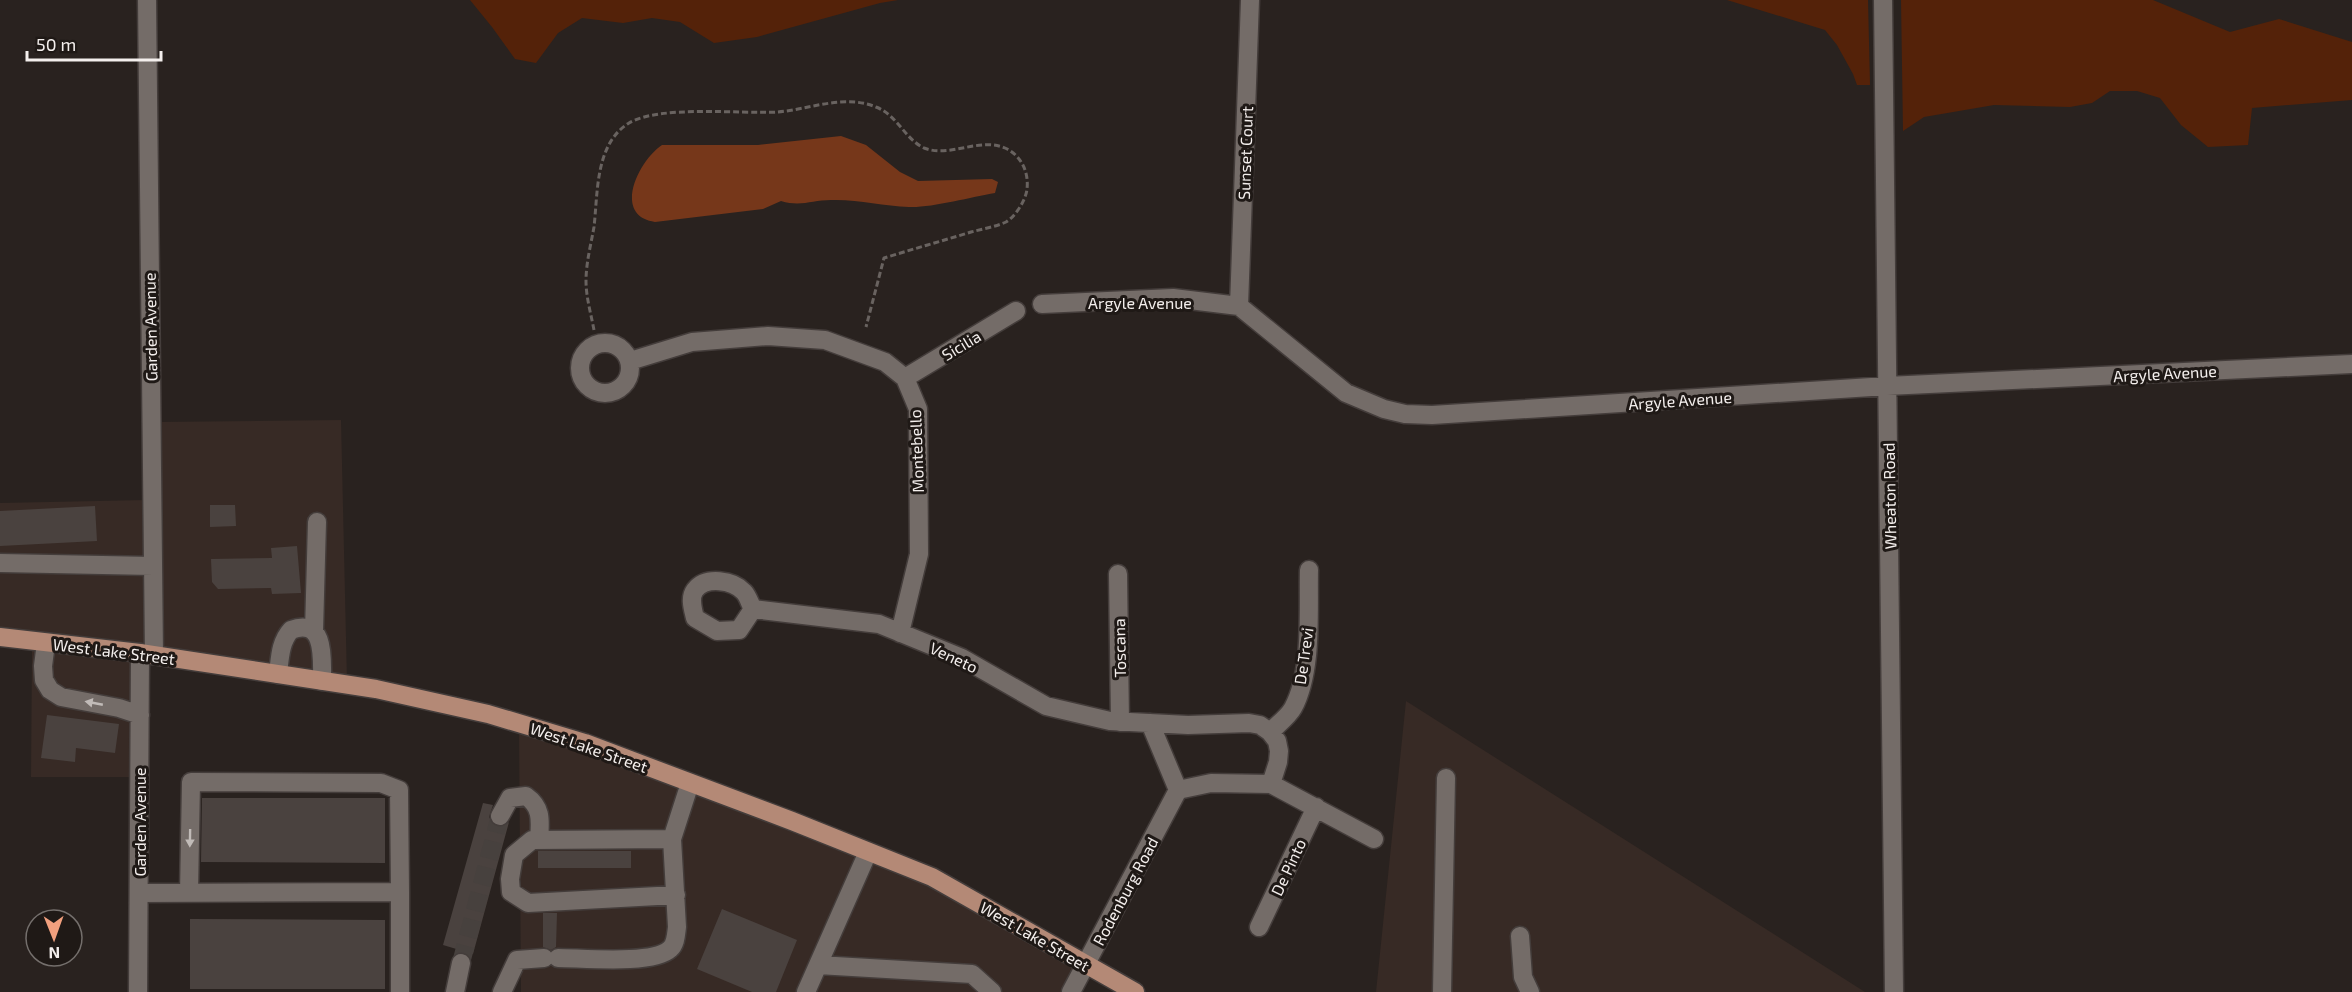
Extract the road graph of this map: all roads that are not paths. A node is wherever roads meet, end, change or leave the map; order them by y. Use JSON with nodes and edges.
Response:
{"nodes":[{"id":1,"x":147,"y":0,"type":"edge"},
{"id":2,"x":1250,"y":0,"type":"edge"},
{"id":3,"x":1883,"y":0,"type":"edge"},
{"id":4,"x":1042,"y":304,"type":"dead end"},
{"id":5,"x":1239,"y":306,"type":"junction"},
{"id":6,"x":1016,"y":311,"type":"dead end"},
{"id":7,"x":630,"y":361,"type":"dead end"},
{"id":8,"x":2352,"y":364,"type":"edge"},
{"id":9,"x":905,"y":378,"type":"junction"},
{"id":10,"x":1887,"y":386,"type":"junction"},
{"id":11,"x":317,"y":522,"type":"dead end"},
{"id":12,"x":0,"y":563,"type":"edge"},
{"id":13,"x":153,"y":566,"type":"junction"},
{"id":14,"x":1309,"y":570,"type":"dead end"},
{"id":15,"x":1118,"y":574,"type":"dead end"},
{"id":16,"x":753,"y":609,"type":"dead end"},
{"id":17,"x":314,"y":631,"type":"junction"},
{"id":18,"x":900,"y":633,"type":"junction"},
{"id":19,"x":0,"y":637,"type":"edge"},
{"id":20,"x":46,"y":643,"type":"junction"},
{"id":21,"x":147,"y":654,"type":"junction"},
{"id":22,"x":278,"y":674,"type":"junction"},
{"id":23,"x":322,"y":681,"type":"junction"},
{"id":24,"x":140,"y":715,"type":"junction"},
{"id":25,"x":1120,"y":722,"type":"junction"},
{"id":26,"x":1150,"y":723,"type":"junction"},
{"id":27,"x":1270,"y":732,"type":"junction"},
{"id":28,"x":1446,"y":778,"type":"dead end"},
{"id":29,"x":690,"y":783,"type":"junction"},
{"id":30,"x":1271,"y":784,"type":"junction"},
{"id":31,"x":1178,"y":790,"type":"junction"},
{"id":32,"x":1316,"y":807,"type":"junction"},
{"id":33,"x":500,"y":816,"type":"tunnel mouth"},
{"id":34,"x":672,"y":839,"type":"junction"},
{"id":35,"x":1374,"y":839,"type":"dead end"},
{"id":36,"x":539,"y":840,"type":"junction"},
{"id":37,"x":868,"y":852,"type":"junction"},
{"id":38,"x":400,"y":892,"type":"junction"},
{"id":39,"x":139,"y":893,"type":"junction"},
{"id":40,"x":189,"y":893,"type":"junction"},
{"id":41,"x":676,"y":895,"type":"junction"},
{"id":42,"x":1259,"y":927,"type":"dead end"},
{"id":43,"x":1520,"y":936,"type":"dead end"},
{"id":44,"x":461,"y":963,"type":"tunnel mouth"},
{"id":45,"x":1086,"y":964,"type":"junction"},
{"id":46,"x":818,"y":965,"type":"junction"},
{"id":47,"x":138,"y":992,"type":"edge"},
{"id":48,"x":400,"y":992,"type":"edge"},
{"id":49,"x":455,"y":992,"type":"edge"},
{"id":50,"x":502,"y":992,"type":"edge"},
{"id":51,"x":806,"y":992,"type":"edge"},
{"id":52,"x":992,"y":992,"type":"edge"},
{"id":53,"x":1071,"y":992,"type":"edge"},
{"id":54,"x":1135,"y":992,"type":"edge"},
{"id":55,"x":1442,"y":992,"type":"edge"},
{"id":56,"x":1530,"y":992,"type":"edge"},
{"id":57,"x":1894,"y":992,"type":"edge"}],
"edges":[{"from":1,"to":13,"type":"street","name":"Garden Avenue"},
{"from":2,"to":5,"type":"street","name":"Sunset Court"},
{"from":3,"to":10,"type":"street","name":"Wheaton Road"},
{"from":4,"to":5,"type":"street","name":"Argyle Avenue"},
{"from":5,"to":10,"type":"street","name":"Argyle Avenue"},
{"from":6,"to":9,"type":"street","name":"Sicilia"},
{"from":7,"to":9,"type":"street"},
{"from":8,"to":10,"type":"street","name":"Argyle Avenue"},
{"from":9,"to":18,"type":"street","name":"Montebello"},
{"from":10,"to":57,"type":"street","name":"Wheaton Road"},
{"from":11,"to":17,"type":"street"},
{"from":12,"to":13,"type":"street"},
{"from":13,"to":21,"type":"street","name":"Garden Avenue"},
{"from":14,"to":27,"type":"street","name":"De Trevi"},
{"from":15,"to":25,"type":"street","name":"Toscana"},
{"from":16,"to":18,"type":"street","name":"Veneto"},
{"from":17,"to":22,"type":"street"},
{"from":17,"to":23,"type":"street"},
{"from":18,"to":25,"type":"street","name":"Veneto"},
{"from":19,"to":20,"type":"main road","name":"West Lake Street"},
{"from":20,"to":21,"type":"main road","name":"West Lake Street"},
{"from":24,"to":20,"type":"street","one_way":true},
{"from":21,"to":22,"type":"main road","name":"West Lake Street"},
{"from":21,"to":24,"type":"street","name":"Garden Avenue"},
{"from":22,"to":23,"type":"main road","name":"West Lake Street"},
{"from":23,"to":29,"type":"main road","name":"West Lake Street"},
{"from":24,"to":39,"type":"street","name":"Garden Avenue"},
{"from":25,"to":26,"type":"street","name":"Veneto"},
{"from":26,"to":27,"type":"street","name":"Veneto"},
{"from":26,"to":31,"type":"street"},
{"from":27,"to":30,"type":"street"},
{"from":28,"to":55,"type":"street"},
{"from":29,"to":34,"type":"street"},
{"from":29,"to":37,"type":"main road","name":"West Lake Street"},
{"from":30,"to":31,"type":"street"},
{"from":30,"to":32,"type":"street"},
{"from":31,"to":45,"type":"street","name":"Rodenburg Road"},
{"from":32,"to":35,"type":"street"},
{"from":32,"to":42,"type":"street","name":"De Pinto"},
{"from":33,"to":36,"type":"street"},
{"from":34,"to":36,"type":"street"},
{"from":34,"to":41,"type":"street"},
{"from":36,"to":41,"type":"street"},
{"from":37,"to":45,"type":"main road","name":"West Lake Street"},
{"from":37,"to":46,"type":"street"},
{"from":38,"to":40,"type":"street"},
{"from":38,"to":40,"type":"street","one_way":true},
{"from":38,"to":48,"type":"street"},
{"from":39,"to":40,"type":"street"},
{"from":39,"to":47,"type":"street","name":"Garden Avenue"},
{"from":41,"to":50,"type":"street"},
{"from":43,"to":56,"type":"street"},
{"from":44,"to":49,"type":"street"},
{"from":45,"to":53,"type":"street","name":"Rodenburg Road"},
{"from":45,"to":54,"type":"main road","name":"West Lake Street"},
{"from":46,"to":51,"type":"street"},
{"from":46,"to":52,"type":"street"}]}
